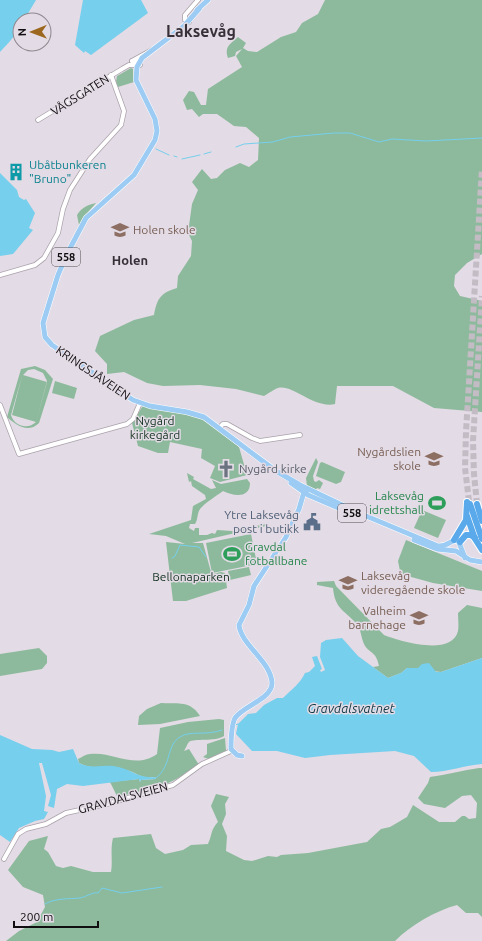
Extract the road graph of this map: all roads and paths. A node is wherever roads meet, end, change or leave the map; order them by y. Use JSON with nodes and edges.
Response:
{"nodes":[{"id":1,"x":198,"y":0,"type":"edge"},
{"id":2,"x":208,"y":0,"type":"edge"},
{"id":3,"x":188,"y":20,"type":"junction"},
{"id":4,"x":154,"y":49,"type":"junction"},
{"id":5,"x":132,"y":61,"type":"junction"},
{"id":6,"x":139,"y":65,"type":"junction"},
{"id":7,"x":122,"y":69,"type":"junction"},
{"id":8,"x":111,"y":75,"type":"junction"},
{"id":9,"x":38,"y":120,"type":"dead end"},
{"id":10,"x":0,"y":275,"type":"edge"},
{"id":11,"x":140,"y":403,"type":"junction"},
{"id":12,"x":0,"y":405,"type":"edge"},
{"id":13,"x":219,"y":428,"type":"junction"},
{"id":14,"x":300,"y":435,"type":"dead end"},
{"id":15,"x":307,"y":492,"type":"junction"},
{"id":16,"x":477,"y":504,"type":"tunnel mouth"},
{"id":17,"x":467,"y":516,"type":"junction"},
{"id":18,"x":482,"y":521,"type":"edge"},
{"id":19,"x":479,"y":539,"type":"edge"},
{"id":20,"x":455,"y":545,"type":"junction"},
{"id":21,"x":482,"y":550,"type":"edge"},
{"id":22,"x":482,"y":562,"type":"edge"},
{"id":23,"x":231,"y":751,"type":"junction"},
{"id":24,"x":242,"y":756,"type":"dead end"},
{"id":25,"x":4,"y":859,"type":"dead end"}],
"edges":[{"from":1,"to":3,"type":"street"},
{"from":2,"to":3,"type":"main road"},
{"from":3,"to":4,"type":"main road"},
{"from":4,"to":5,"type":"street","name":"VÅGSGATEN"},
{"from":4,"to":6,"type":"main road"},
{"from":5,"to":6,"type":"street"},
{"from":5,"to":7,"type":"street","name":"VÅGSGATEN"},
{"from":6,"to":7,"type":"street","name":"VÅGSGATEN"},
{"from":6,"to":11,"type":"main road","name":"KRINGSJÅVEIEN","number":"558"},
{"from":7,"to":8,"type":"street","name":"VÅGSGATEN"},
{"from":8,"to":9,"type":"street","name":"VÅGSGATEN"},
{"from":8,"to":10,"type":"street"},
{"from":11,"to":12,"type":"street"},
{"from":11,"to":13,"type":"main road","name":"KRINGSJÅVEIEN","number":"558"},
{"from":13,"to":14,"type":"street"},
{"from":13,"to":15,"type":"main road","number":"558"},
{"from":15,"to":20,"type":"main road","number":"558"},
{"from":15,"to":23,"type":"main road"},
{"from":16,"to":18,"type":"highway"},
{"from":17,"to":19,"type":"highway"},
{"from":17,"to":19,"type":"highway"},
{"from":17,"to":20,"type":"highway"},
{"from":19,"to":20,"type":"highway"},
{"from":19,"to":21,"type":"highway"},
{"from":20,"to":22,"type":"main road"},
{"from":23,"to":24,"type":"main road"},
{"from":23,"to":25,"type":"street","name":"GRAVDALSVEIEN"}]}
